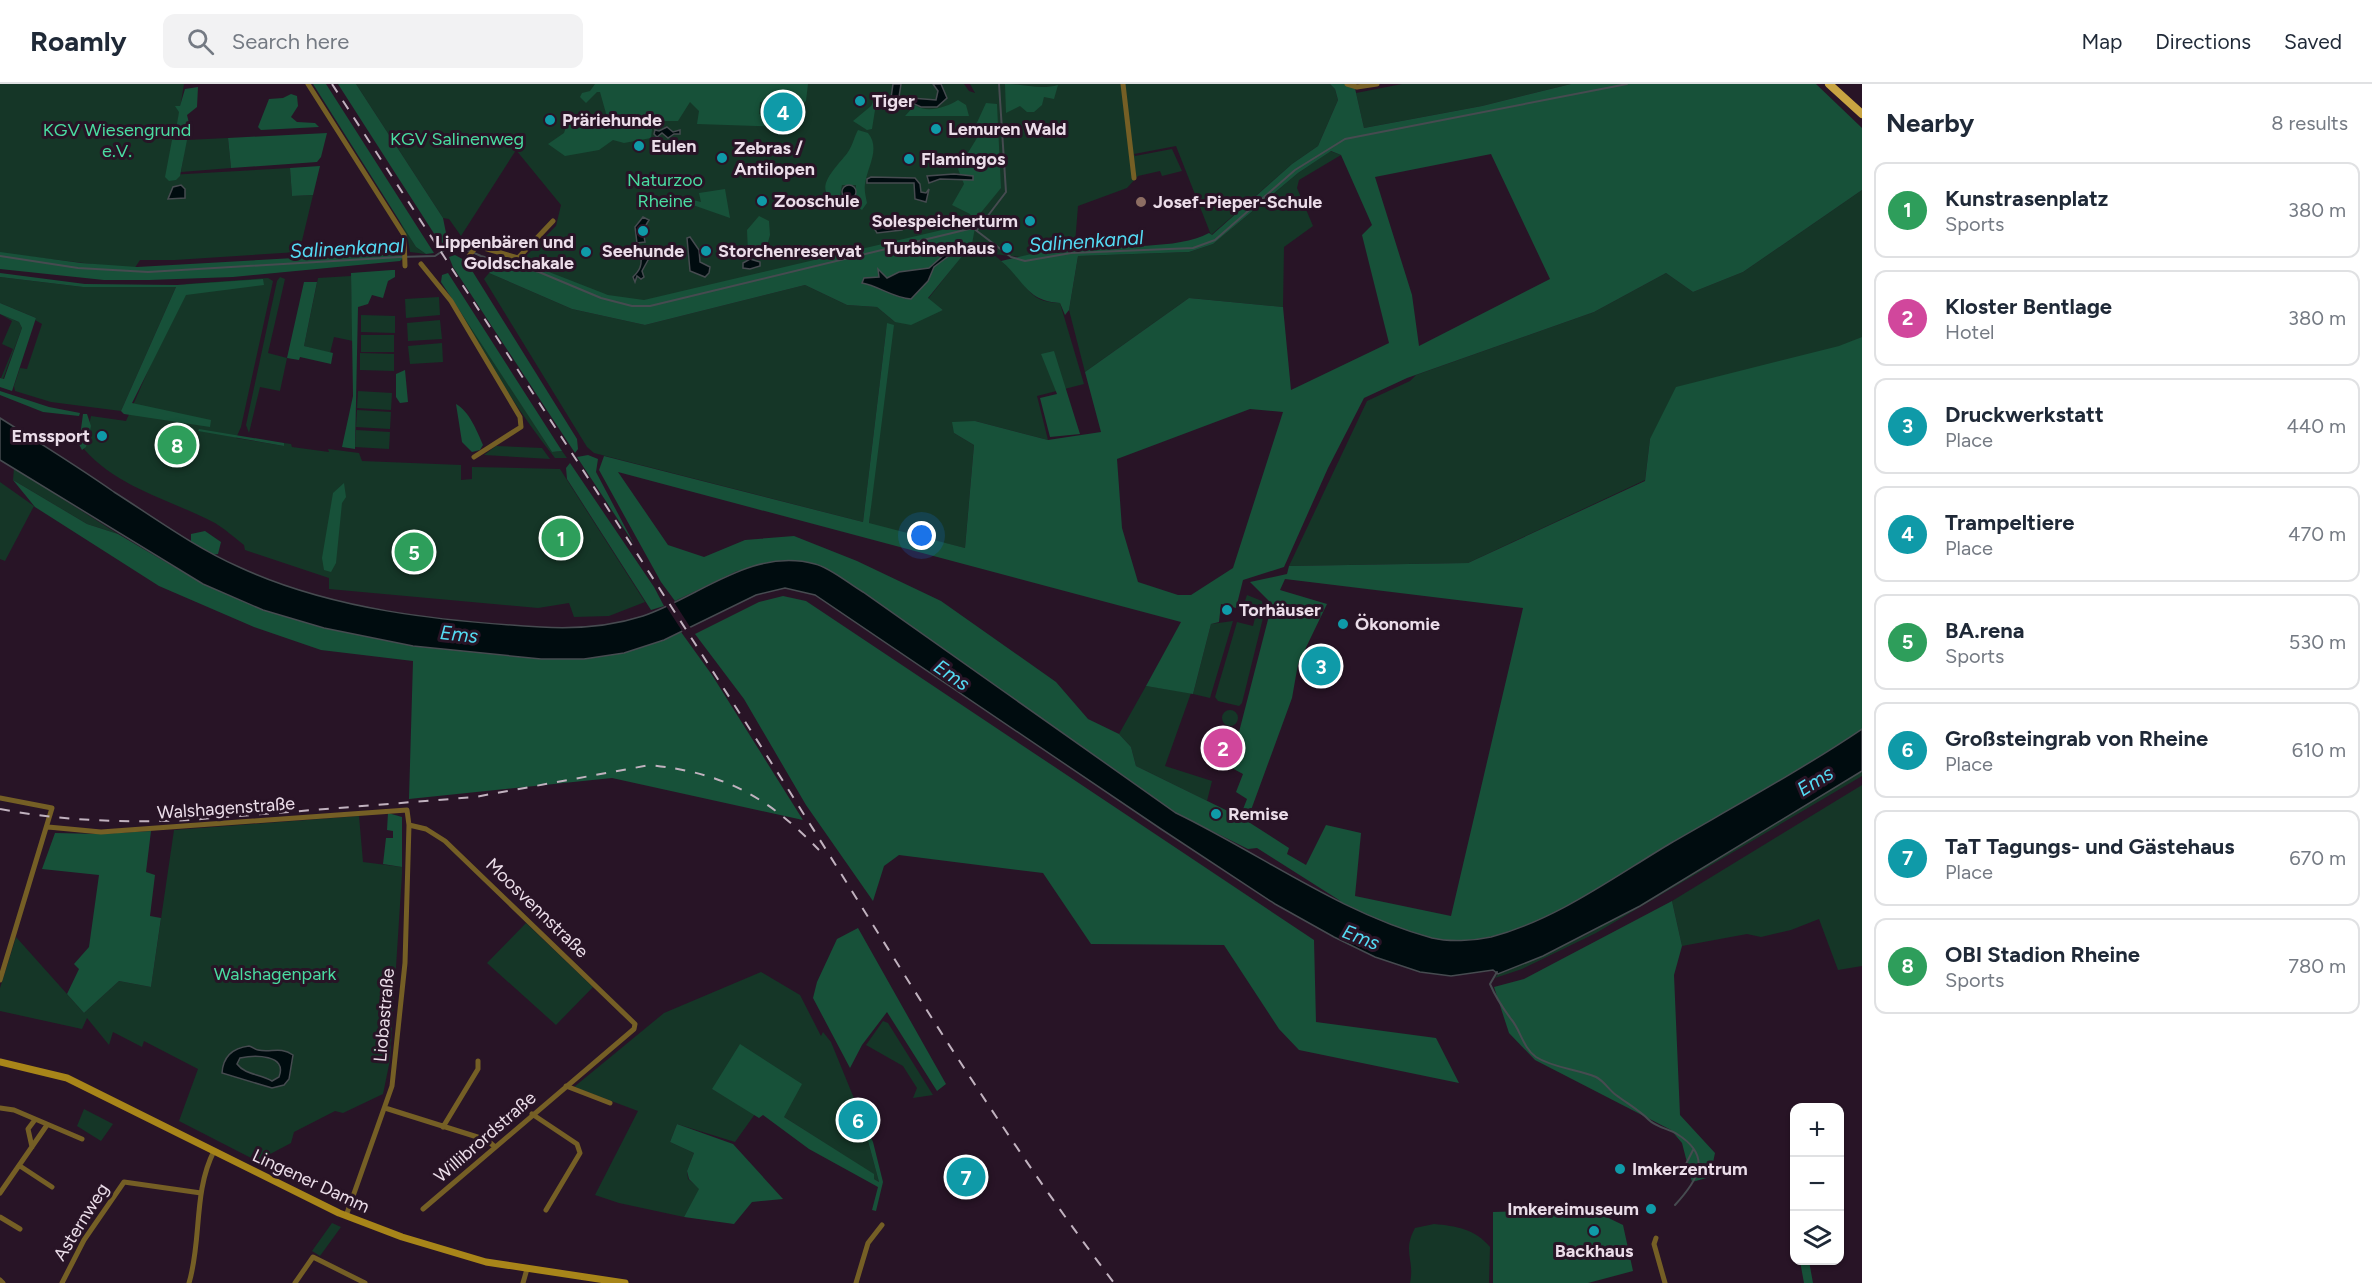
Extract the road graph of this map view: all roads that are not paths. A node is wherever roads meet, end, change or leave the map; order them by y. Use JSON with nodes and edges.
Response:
{"nodes":[{"id":1,"x":308,"y":84,"type":"edge"},
{"id":2,"x":1123,"y":84,"type":"edge"},
{"id":3,"x":1347,"y":84,"type":"edge"},
{"id":4,"x":1377,"y":84,"type":"edge"},
{"id":5,"x":1829,"y":84,"type":"edge"},
{"id":6,"x":1862,"y":114,"type":"edge"},
{"id":7,"x":1134,"y":178,"type":"dead end"},
{"id":8,"x":554,"y":221,"type":"dead end"},
{"id":9,"x":470,"y":253,"type":"dead end"},
{"id":10,"x":421,"y":264,"type":"dead end"},
{"id":11,"x":405,"y":266,"type":"dead end"},
{"id":12,"x":474,"y":457,"type":"dead end"},
{"id":13,"x":0,"y":798,"type":"edge"},
{"id":14,"x":407,"y":810,"type":"joint"},
{"id":15,"x":409,"y":825,"type":"junction"},
{"id":16,"x":48,"y":827,"type":"junction"},
{"id":17,"x":0,"y":980,"type":"edge"},
{"id":18,"x":635,"y":1024,"type":"joint"},
{"id":19,"x":478,"y":1061,"type":"dead end"},
{"id":20,"x":0,"y":1062,"type":"edge"},
{"id":21,"x":566,"y":1086,"type":"junction"},
{"id":22,"x":610,"y":1103,"type":"dead end"},
{"id":23,"x":0,"y":1108,"type":"edge"},
{"id":24,"x":386,"y":1108,"type":"junction"},
{"id":25,"x":532,"y":1114,"type":"junction"},
{"id":26,"x":34,"y":1120,"type":"junction"},
{"id":27,"x":47,"y":1125,"type":"junction"},
{"id":28,"x":443,"y":1127,"type":"junction"},
{"id":29,"x":82,"y":1139,"type":"dead end"},
{"id":30,"x":32,"y":1147,"type":"junction"},
{"id":31,"x":495,"y":1147,"type":"junction"},
{"id":32,"x":214,"y":1151,"type":"junction"},
{"id":33,"x":20,"y":1166,"type":"junction"},
{"id":34,"x":52,"y":1187,"type":"dead end"},
{"id":35,"x":0,"y":1193,"type":"edge"},
{"id":36,"x":201,"y":1193,"type":"junction"},
{"id":37,"x":423,"y":1209,"type":"dead end"},
{"id":38,"x":546,"y":1210,"type":"dead end"},
{"id":39,"x":0,"y":1216,"type":"edge"},
{"id":40,"x":346,"y":1216,"type":"junction"},
{"id":41,"x":882,"y":1225,"type":"dead end"},
{"id":42,"x":20,"y":1229,"type":"dead end"},
{"id":43,"x":1656,"y":1238,"type":"dead end"},
{"id":44,"x":527,"y":1269,"type":"junction"},
{"id":45,"x":62,"y":1283,"type":"edge"},
{"id":46,"x":189,"y":1283,"type":"edge"},
{"id":47,"x":295,"y":1283,"type":"edge"},
{"id":48,"x":365,"y":1283,"type":"edge"},
{"id":49,"x":523,"y":1283,"type":"edge"},
{"id":50,"x":625,"y":1283,"type":"edge"},
{"id":51,"x":856,"y":1283,"type":"edge"},
{"id":52,"x":1665,"y":1283,"type":"edge"}],
"edges":[{"from":1,"to":11,"type":"street"},
{"from":2,"to":7,"type":"street"},
{"from":3,"to":4,"type":"street"},
{"from":5,"to":6,"type":"main road"},
{"from":8,"to":9,"type":"street"},
{"from":10,"to":12,"type":"street"},
{"from":13,"to":16,"type":"street"},
{"from":14,"to":15,"type":"street","name":"Liobastraße"},
{"from":14,"to":16,"type":"street","name":"Walshagenstraße"},
{"from":15,"to":18,"type":"street","name":"Moosvennstraße"},
{"from":15,"to":24,"type":"street","name":"Liobastraße"},
{"from":16,"to":17,"type":"street"},
{"from":18,"to":21,"type":"street","name":"Willibrordstraße"},
{"from":19,"to":28,"type":"street"},
{"from":20,"to":32,"type":"main road","name":"Lingener Damm"},
{"from":21,"to":22,"type":"street"},
{"from":21,"to":25,"type":"street","name":"Willibrordstraße"},
{"from":23,"to":26,"type":"street"},
{"from":24,"to":28,"type":"street"},
{"from":24,"to":40,"type":"street","name":"Liobastraße"},
{"from":25,"to":31,"type":"street","name":"Willibrordstraße"},
{"from":25,"to":38,"type":"street"},
{"from":26,"to":27,"type":"street"},
{"from":26,"to":30,"type":"street"},
{"from":27,"to":29,"type":"street"},
{"from":27,"to":30,"type":"street"},
{"from":28,"to":31,"type":"street"},
{"from":30,"to":33,"type":"street"},
{"from":31,"to":37,"type":"street","name":"Willibrordstraße"},
{"from":32,"to":36,"type":"street"},
{"from":32,"to":40,"type":"main road","name":"Lingener Damm"},
{"from":33,"to":34,"type":"street"},
{"from":33,"to":35,"type":"street"},
{"from":36,"to":45,"type":"street","name":"Asternweg"},
{"from":36,"to":46,"type":"street"},
{"from":39,"to":42,"type":"street"},
{"from":40,"to":44,"type":"main road","name":"Lingener Damm"},
{"from":41,"to":51,"type":"street"},
{"from":43,"to":52,"type":"street"},
{"from":44,"to":49,"type":"street"},
{"from":44,"to":50,"type":"main road","name":"Lingener Damm"},
{"from":47,"to":48,"type":"street"}]}
